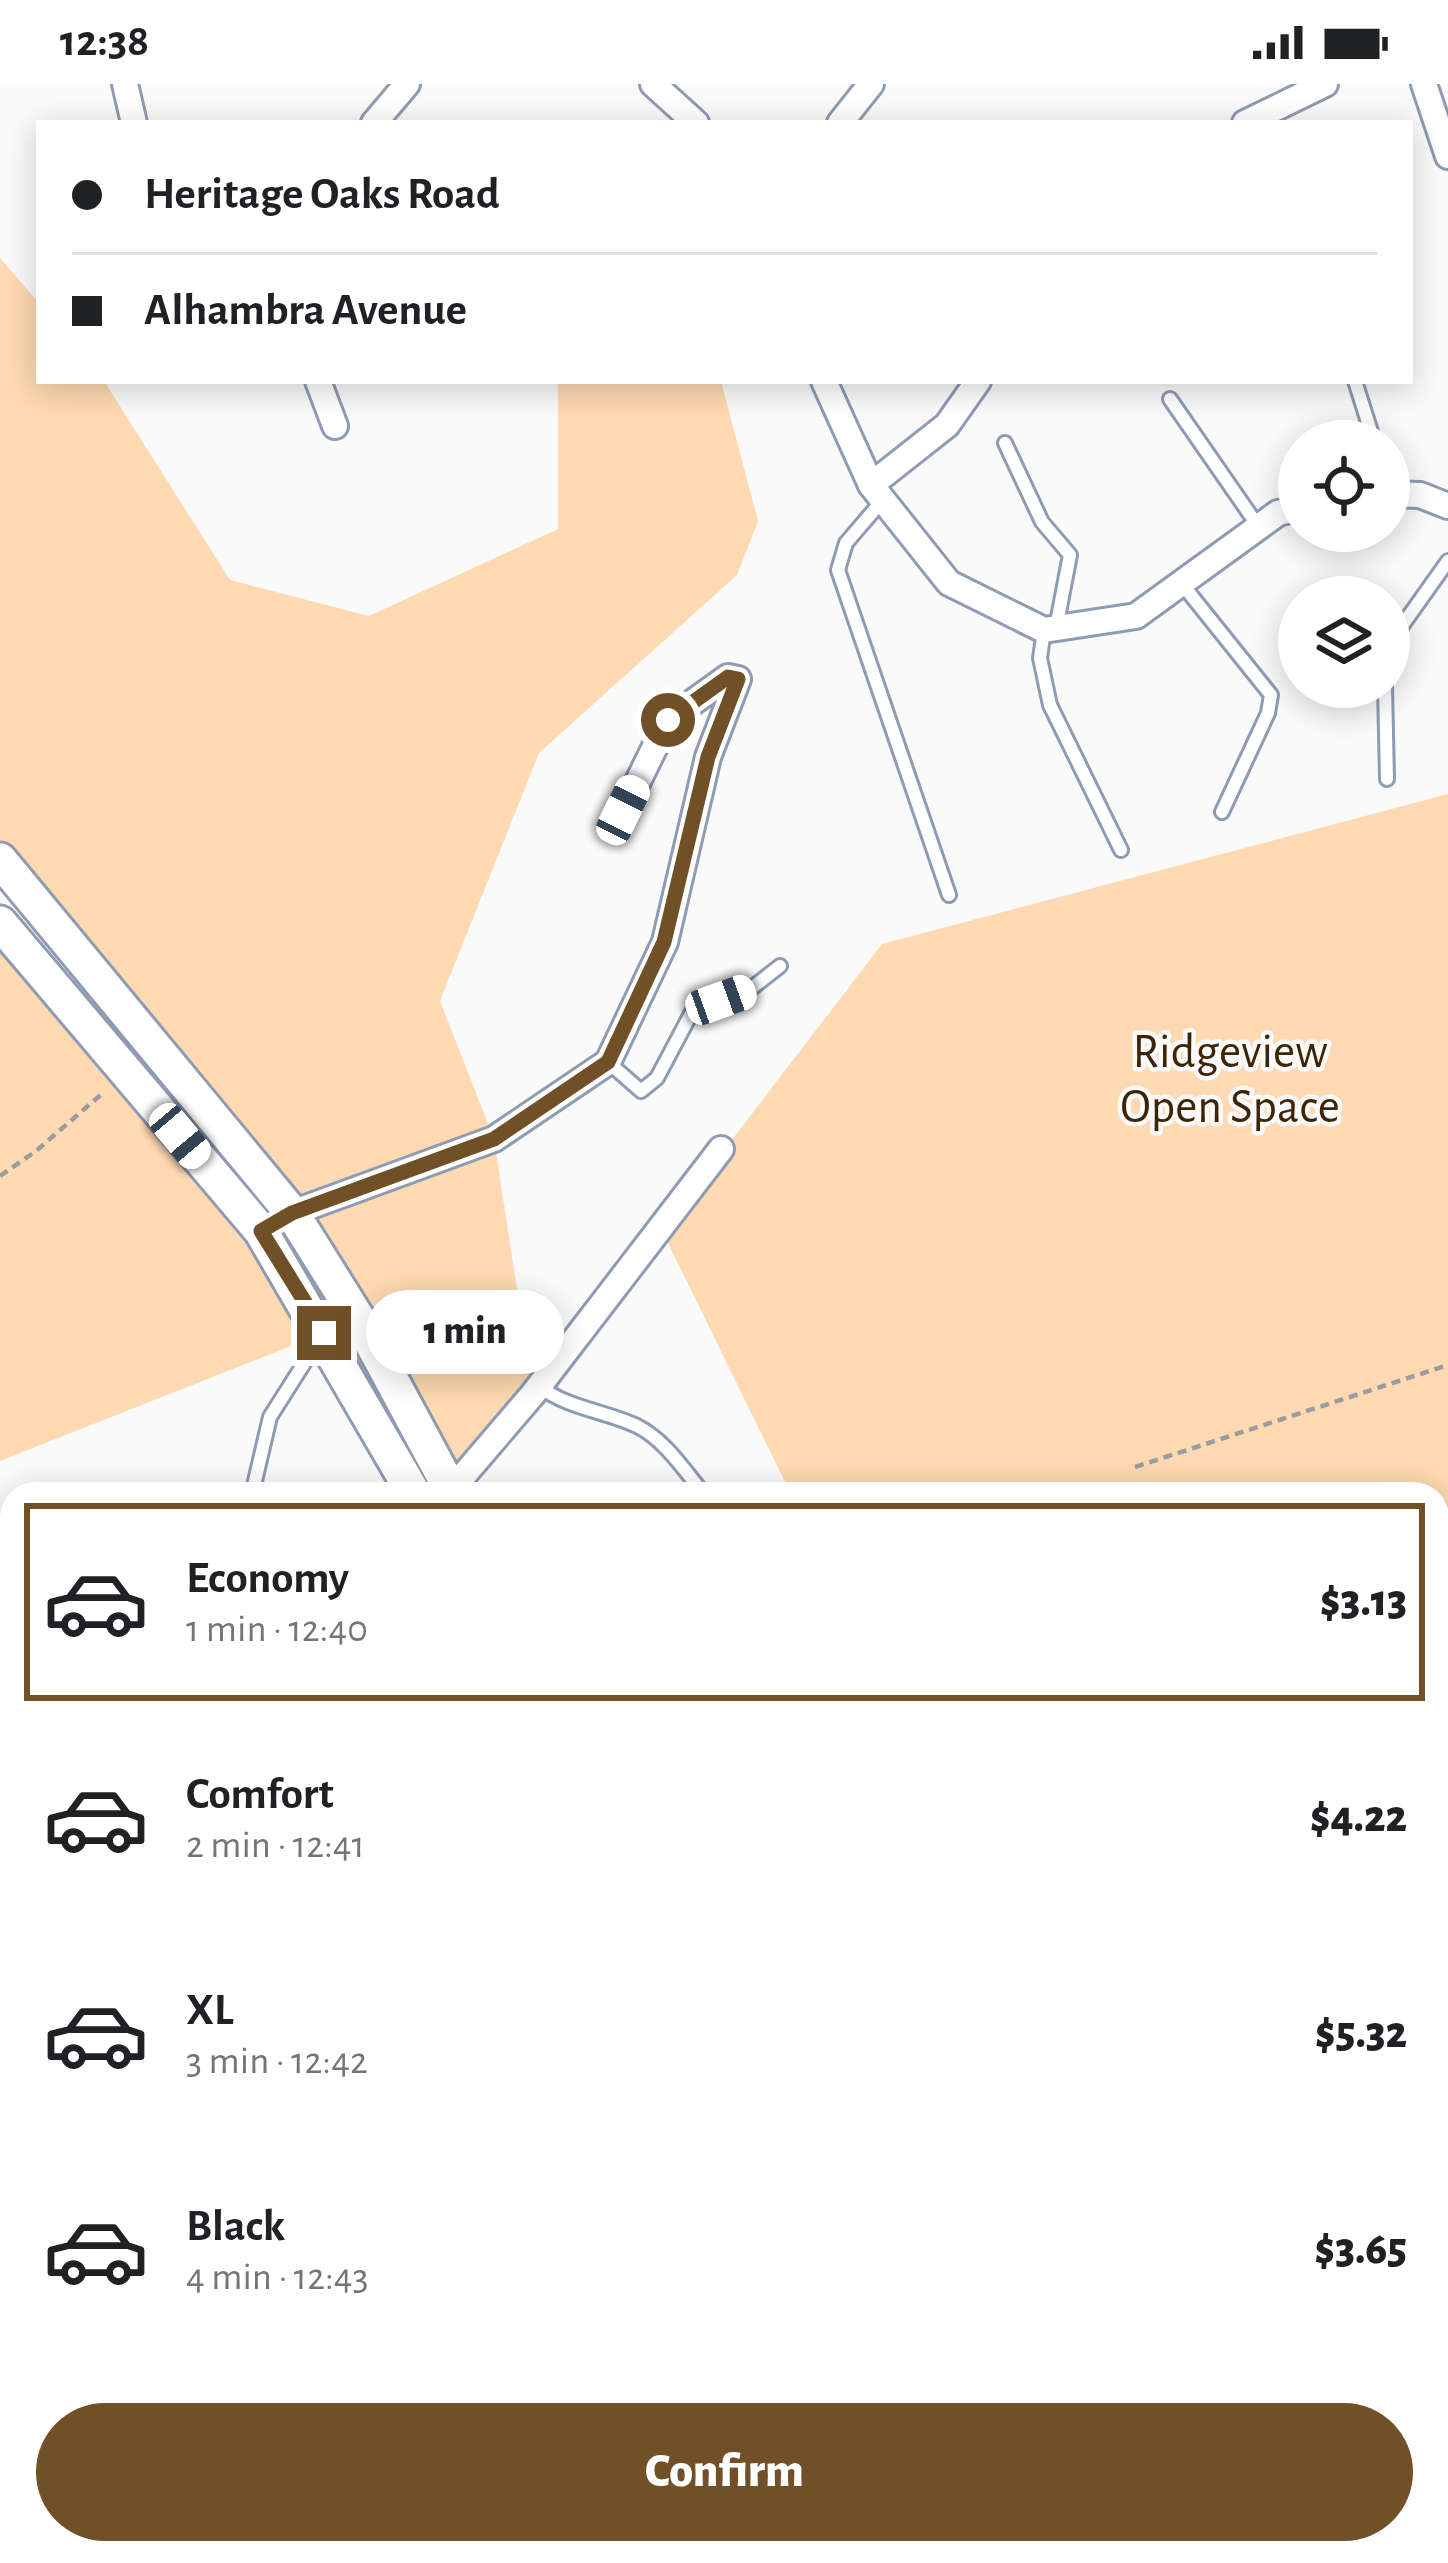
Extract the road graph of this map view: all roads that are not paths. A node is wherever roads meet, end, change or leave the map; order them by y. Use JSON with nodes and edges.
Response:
{"nodes":[{"id":1,"x":124,"y":84,"type":"edge"},
{"id":2,"x":407,"y":84,"type":"edge"},
{"id":3,"x":653,"y":84,"type":"edge"},
{"id":4,"x":871,"y":84,"type":"edge"},
{"id":5,"x":1325,"y":84,"type":"edge"},
{"id":6,"x":1424,"y":84,"type":"edge"},
{"id":7,"x":133,"y":120,"type":"edge"},
{"id":8,"x":377,"y":120,"type":"edge"},
{"id":9,"x":693,"y":120,"type":"edge"},
{"id":10,"x":842,"y":120,"type":"edge"},
{"id":11,"x":1251,"y":120,"type":"edge"},
{"id":12,"x":1448,"y":155,"type":"edge"},
{"id":13,"x":319,"y":384,"type":"edge"},
{"id":14,"x":825,"y":384,"type":"edge"},
{"id":15,"x":976,"y":384,"type":"edge"},
{"id":16,"x":1356,"y":384,"type":"edge"},
{"id":17,"x":1170,"y":399,"type":"dead end"},
{"id":18,"x":1367,"y":420,"type":"edge"},
{"id":19,"x":335,"y":426,"type":"dead end"},
{"id":20,"x":1005,"y":443,"type":"dead end"},
{"id":21,"x":877,"y":492,"type":"junction"},
{"id":22,"x":1410,"y":495,"type":"edge"},
{"id":23,"x":1448,"y":506,"type":"edge"},
{"id":24,"x":1278,"y":513,"type":"edge"},
{"id":25,"x":1259,"y":527,"type":"junction"},
{"id":26,"x":1448,"y":561,"type":"edge"},
{"id":27,"x":1181,"y":583,"type":"junction"},
{"id":28,"x":1410,"y":614,"type":"edge"},
{"id":29,"x":1050,"y":629,"type":"junction"},
{"id":30,"x":1385,"y":708,"type":"edge"},
{"id":31,"x":1387,"y":779,"type":"dead end"},
{"id":32,"x":623,"y":810,"type":"dead end"},
{"id":33,"x":1222,"y":812,"type":"dead end"},
{"id":34,"x":1121,"y":850,"type":"dead end"},
{"id":35,"x":0,"y":860,"type":"edge"},
{"id":36,"x":949,"y":895,"type":"dead end"},
{"id":37,"x":0,"y":923,"type":"edge"},
{"id":38,"x":780,"y":966,"type":"dead end"},
{"id":39,"x":608,"y":1062,"type":"junction"},
{"id":40,"x":721,"y":1149,"type":"dead end"},
{"id":41,"x":292,"y":1213,"type":"junction"},
{"id":42,"x":261,"y":1231,"type":"junction"},
{"id":43,"x":324,"y":1333,"type":"junction"},
{"id":44,"x":539,"y":1386,"type":"junction"},
{"id":45,"x":255,"y":1482,"type":"edge"},
{"id":46,"x":407,"y":1482,"type":"edge"},
{"id":47,"x":447,"y":1482,"type":"edge"},
{"id":48,"x":460,"y":1482,"type":"edge"},
{"id":49,"x":693,"y":1482,"type":"edge"}],
"edges":[{"from":1,"to":7,"type":"street"},
{"from":2,"to":8,"type":"street"},
{"from":3,"to":9,"type":"street"},
{"from":4,"to":10,"type":"street"},
{"from":5,"to":11,"type":"street"},
{"from":6,"to":12,"type":"street"},
{"from":13,"to":19,"type":"street"},
{"from":14,"to":21,"type":"street"},
{"from":15,"to":21,"type":"street"},
{"from":16,"to":18,"type":"lane"},
{"from":17,"to":25,"type":"lane"},
{"from":20,"to":29,"type":"lane"},
{"from":21,"to":29,"type":"street"},
{"from":21,"to":36,"type":"lane"},
{"from":22,"to":23,"type":"street"},
{"from":24,"to":25,"type":"street"},
{"from":25,"to":27,"type":"street"},
{"from":26,"to":28,"type":"lane"},
{"from":27,"to":29,"type":"street"},
{"from":27,"to":33,"type":"lane"},
{"from":29,"to":34,"type":"lane"},
{"from":30,"to":31,"type":"lane"},
{"from":32,"to":39,"type":"street"},
{"from":35,"to":41,"type":"main road"},
{"from":37,"to":42,"type":"main road"},
{"from":38,"to":39,"type":"lane"},
{"from":39,"to":41,"type":"street"},
{"from":40,"to":44,"type":"street"},
{"from":41,"to":42,"type":"street"},
{"from":41,"to":47,"type":"main road"},
{"from":42,"to":43,"type":"main road"},
{"from":43,"to":45,"type":"lane"},
{"from":43,"to":46,"type":"main road"},
{"from":44,"to":48,"type":"street"},
{"from":44,"to":49,"type":"lane"}]}
